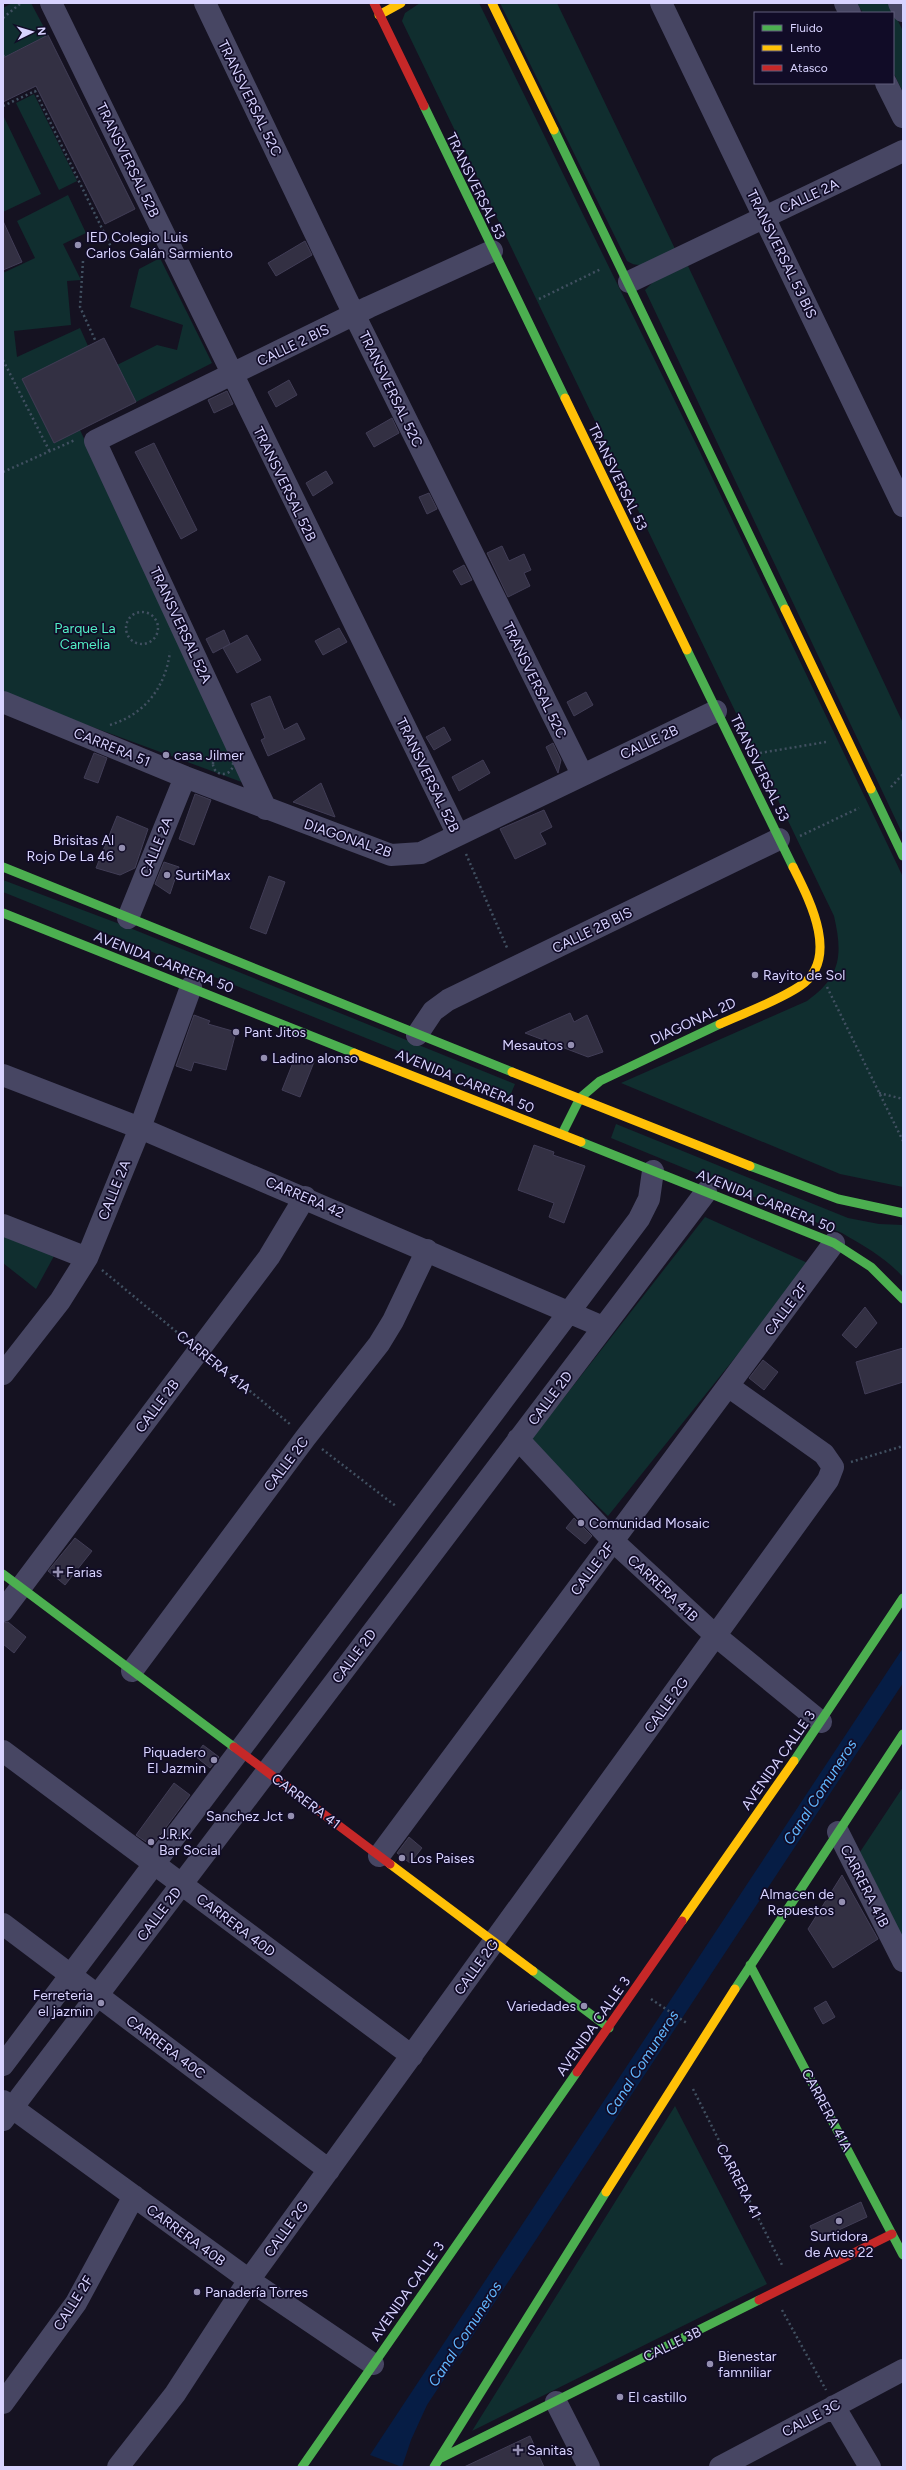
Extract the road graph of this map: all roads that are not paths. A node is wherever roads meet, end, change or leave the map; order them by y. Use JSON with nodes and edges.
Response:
{"nodes":[{"id":1,"x":51,"y":3,"type":"edge"},
{"id":2,"x":205,"y":3,"type":"edge"},
{"id":3,"x":374,"y":3,"type":"edge"},
{"id":4,"x":401,"y":3,"type":"edge"},
{"id":5,"x":492,"y":3,"type":"edge"},
{"id":6,"x":661,"y":3,"type":"edge"},
{"id":7,"x":845,"y":3,"type":"edge"},
{"id":8,"x":899,"y":3,"type":"edge"},
{"id":9,"x":903,"y":11,"type":"edge"},
{"id":10,"x":850,"y":12,"type":"edge"},
{"id":11,"x":379,"y":15,"type":"junction"},
{"id":12,"x":887,"y":84,"type":"edge"},
{"id":13,"x":903,"y":116,"type":"edge"},
{"id":14,"x":903,"y":151,"type":"edge"},
{"id":15,"x":764,"y":217,"type":"junction"},
{"id":16,"x":492,"y":251,"type":"junction"},
{"id":17,"x":628,"y":282,"type":"junction"},
{"id":18,"x":355,"y":315,"type":"junction"},
{"id":19,"x":232,"y":374,"type":"junction"},
{"id":20,"x":87,"y":440,"type":"joint"},
{"id":21,"x":903,"y":506,"type":"edge"},
{"id":22,"x":3,"y":702,"type":"edge"},
{"id":23,"x":716,"y":711,"type":"junction"},
{"id":24,"x":582,"y":774,"type":"junction"},
{"id":25,"x":185,"y":777,"type":"junction"},
{"id":26,"x":266,"y":809,"type":"junction"},
{"id":27,"x":458,"y":835,"type":"junction"},
{"id":28,"x":780,"y":842,"type":"junction"},
{"id":29,"x":903,"y":856,"type":"edge"},
{"id":30,"x":3,"y":867,"type":"edge"},
{"id":31,"x":3,"y":913,"type":"edge"},
{"id":32,"x":128,"y":918,"type":"junction"},
{"id":33,"x":816,"y":967,"type":"joint"},
{"id":34,"x":191,"y":988,"type":"junction"},
{"id":35,"x":417,"y":1035,"type":"junction"},
{"id":36,"x":3,"y":1075,"type":"edge"},
{"id":37,"x":580,"y":1098,"type":"junction"},
{"id":38,"x":140,"y":1128,"type":"junction"},
{"id":39,"x":562,"y":1134,"type":"junction"},
{"id":40,"x":653,"y":1171,"type":"junction"},
{"id":41,"x":706,"y":1192,"type":"junction"},
{"id":42,"x":305,"y":1197,"type":"junction"},
{"id":43,"x":903,"y":1213,"type":"edge"},
{"id":44,"x":3,"y":1225,"type":"edge"},
{"id":45,"x":834,"y":1243,"type":"junction"},
{"id":46,"x":427,"y":1250,"type":"junction"},
{"id":47,"x":87,"y":1258,"type":"junction"},
{"id":48,"x":903,"y":1299,"type":"edge"},
{"id":49,"x":570,"y":1312,"type":"junction"},
{"id":50,"x":603,"y":1327,"type":"junction"},
{"id":51,"x":3,"y":1374,"type":"edge"},
{"id":52,"x":728,"y":1386,"type":"junction"},
{"id":53,"x":518,"y":1439,"type":"junction"},
{"id":54,"x":613,"y":1541,"type":"junction"},
{"id":55,"x":3,"y":1574,"type":"edge"},
{"id":56,"x":20,"y":1587,"type":"junction"},
{"id":57,"x":903,"y":1598,"type":"edge"},
{"id":58,"x":3,"y":1611,"type":"edge"},
{"id":59,"x":716,"y":1636,"type":"junction"},
{"id":60,"x":132,"y":1671,"type":"junction"},
{"id":61,"x":821,"y":1722,"type":"junction"},
{"id":62,"x":903,"y":1734,"type":"edge"},
{"id":63,"x":3,"y":1750,"type":"edge"},
{"id":64,"x":239,"y":1751,"type":"junction"},
{"id":65,"x":266,"y":1772,"type":"junction"},
{"id":66,"x":838,"y":1832,"type":"junction"},
{"id":67,"x":378,"y":1856,"type":"junction"},
{"id":68,"x":154,"y":1864,"type":"junction"},
{"id":69,"x":182,"y":1884,"type":"junction"},
{"id":70,"x":3,"y":1924,"type":"edge"},
{"id":71,"x":495,"y":1943,"type":"junction"},
{"id":72,"x":901,"y":1951,"type":"edge"},
{"id":73,"x":750,"y":1965,"type":"junction"},
{"id":74,"x":71,"y":1975,"type":"junction"},
{"id":75,"x":98,"y":1995,"type":"junction"},
{"id":76,"x":609,"y":2028,"type":"junction"},
{"id":77,"x":412,"y":2056,"type":"junction"},
{"id":78,"x":3,"y":2065,"type":"edge"},
{"id":79,"x":6,"y":2109,"type":"edge"},
{"id":80,"x":329,"y":2170,"type":"junction"},
{"id":81,"x":134,"y":2196,"type":"junction"},
{"id":82,"x":898,"y":2231,"type":"edge"},
{"id":83,"x":903,"y":2255,"type":"edge"},
{"id":84,"x":248,"y":2280,"type":"junction"},
{"id":85,"x":373,"y":2364,"type":"junction"},
{"id":86,"x":903,"y":2370,"type":"edge"},
{"id":87,"x":556,"y":2402,"type":"junction"},
{"id":88,"x":3,"y":2403,"type":"edge"},
{"id":89,"x":834,"y":2406,"type":"junction"},
{"id":90,"x":440,"y":2464,"type":"edge"},
{"id":91,"x":118,"y":2467,"type":"edge"},
{"id":92,"x":302,"y":2467,"type":"edge"},
{"id":93,"x":589,"y":2467,"type":"edge"},
{"id":94,"x":720,"y":2467,"type":"edge"},
{"id":95,"x":870,"y":2467,"type":"edge"}],
"edges":[{"from":1,"to":19,"type":"street","name":"TRANSVERSAL 52B"},
{"from":2,"to":18,"type":"street","name":"TRANSVERSAL 52C"},
{"from":3,"to":11,"type":"street","name":"TRANSVERSAL 53"},
{"from":4,"to":11,"type":"street"},
{"from":5,"to":17,"type":"street"},
{"from":6,"to":15,"type":"street","name":"TRANSVERSAL 53 BIS"},
{"from":7,"to":10,"type":"street"},
{"from":8,"to":9,"type":"street"},
{"from":11,"to":16,"type":"street","name":"TRANSVERSAL 53"},
{"from":12,"to":13,"type":"street"},
{"from":14,"to":15,"type":"street","name":"CALLE 2A"},
{"from":15,"to":17,"type":"street","name":"CALLE 2A"},
{"from":15,"to":21,"type":"street","name":"TRANSVERSAL 53 BIS"},
{"from":16,"to":18,"type":"street","name":"CALLE 2 BIS"},
{"from":16,"to":23,"type":"street","name":"TRANSVERSAL 53"},
{"from":17,"to":29,"type":"street"},
{"from":18,"to":19,"type":"street","name":"CALLE 2 BIS"},
{"from":18,"to":24,"type":"street","name":"TRANSVERSAL 52C"},
{"from":19,"to":20,"type":"street","name":"CALLE 2 BIS"},
{"from":19,"to":27,"type":"street","name":"TRANSVERSAL 52B"},
{"from":20,"to":26,"type":"street","name":"TRANSVERSAL 52A"},
{"from":22,"to":25,"type":"street","name":"CARRERA 51"},
{"from":23,"to":24,"type":"street","name":"CALLE 2B"},
{"from":23,"to":28,"type":"street","name":"TRANSVERSAL 53"},
{"from":24,"to":27,"type":"street","name":"DIAGONAL 2B"},
{"from":25,"to":26,"type":"street","name":"CARRERA 51"},
{"from":25,"to":32,"type":"street","name":"CALLE 2A"},
{"from":26,"to":27,"type":"street","name":"DIAGONAL 2B"},
{"from":28,"to":33,"type":"street","name":"TRANSVERSAL 53"},
{"from":28,"to":35,"type":"street","name":"CALLE 2B BIS"},
{"from":30,"to":32,"type":"street","name":"AVENIDA CARRERA 50"},
{"from":31,"to":34,"type":"street","name":"AVENIDA CARRERA 50"},
{"from":32,"to":35,"type":"street","name":"AVENIDA CARRERA 50"},
{"from":33,"to":37,"type":"street","name":"DIAGONAL 2D"},
{"from":34,"to":38,"type":"street","name":"CALLE 2A"},
{"from":34,"to":39,"type":"street","name":"AVENIDA CARRERA 50"},
{"from":35,"to":37,"type":"street","name":"AVENIDA CARRERA 50"},
{"from":36,"to":38,"type":"street","name":"CARRERA 42"},
{"from":37,"to":39,"type":"street"},
{"from":37,"to":43,"type":"street","name":"AVENIDA CARRERA 50"},
{"from":38,"to":42,"type":"street","name":"CARRERA 42"},
{"from":38,"to":47,"type":"street","name":"CALLE 2A"},
{"from":39,"to":40,"type":"street","name":"AVENIDA CARRERA 50"},
{"from":40,"to":41,"type":"street","name":"AVENIDA CARRERA 50"},
{"from":40,"to":49,"type":"street"},
{"from":41,"to":45,"type":"street","name":"AVENIDA CARRERA 50"},
{"from":41,"to":50,"type":"street","name":"CALLE 2D"},
{"from":42,"to":46,"type":"street","name":"CARRERA 42"},
{"from":42,"to":56,"type":"street","name":"CALLE 2B"},
{"from":44,"to":47,"type":"street"},
{"from":45,"to":48,"type":"street","name":"AVENIDA CARRERA 50"},
{"from":45,"to":52,"type":"street","name":"CALLE 2F"},
{"from":46,"to":49,"type":"street","name":"CARRERA 42"},
{"from":46,"to":60,"type":"street","name":"CALLE 2C"},
{"from":47,"to":51,"type":"street","name":"CALLE 2A"},
{"from":49,"to":50,"type":"street","name":"CARRERA 42"},
{"from":49,"to":64,"type":"street"},
{"from":50,"to":53,"type":"street","name":"CALLE 2D"},
{"from":52,"to":54,"type":"street","name":"CALLE 2F"},
{"from":52,"to":59,"type":"street","name":"CALLE 2G"},
{"from":53,"to":54,"type":"street","name":"CARRERA 41B"},
{"from":53,"to":65,"type":"street","name":"CALLE 2D"},
{"from":54,"to":59,"type":"street","name":"CARRERA 41B"},
{"from":54,"to":67,"type":"street","name":"CALLE 2F"},
{"from":55,"to":56,"type":"street","name":"CARRERA 41"},
{"from":56,"to":58,"type":"street","name":"CALLE 2B"},
{"from":56,"to":60,"type":"street","name":"CARRERA 41"},
{"from":57,"to":61,"type":"street","name":"AVENIDA CALLE 3"},
{"from":59,"to":61,"type":"street","name":"CARRERA 41B"},
{"from":59,"to":71,"type":"street","name":"CALLE 2G"},
{"from":60,"to":64,"type":"street","name":"CARRERA 41"},
{"from":61,"to":76,"type":"street","name":"AVENIDA CALLE 3"},
{"from":62,"to":66,"type":"street"},
{"from":63,"to":68,"type":"street","name":"CARRERA 40D"},
{"from":64,"to":65,"type":"street","name":"CARRERA 41"},
{"from":64,"to":68,"type":"street"},
{"from":65,"to":67,"type":"street","name":"CARRERA 41"},
{"from":65,"to":69,"type":"street","name":"CALLE 2D"},
{"from":66,"to":72,"type":"street","name":"CARRERA 41B"},
{"from":66,"to":73,"type":"street"},
{"from":67,"to":71,"type":"street","name":"CARRERA 41"},
{"from":68,"to":69,"type":"street","name":"CARRERA 40D"},
{"from":68,"to":74,"type":"street"},
{"from":69,"to":75,"type":"street","name":"CALLE 2D"},
{"from":69,"to":77,"type":"street","name":"CARRERA 40D"},
{"from":70,"to":74,"type":"street","name":"CARRERA 40C"},
{"from":71,"to":76,"type":"street","name":"CARRERA 41"},
{"from":71,"to":77,"type":"street","name":"CALLE 2G"},
{"from":73,"to":82,"type":"street","name":"CARRERA 41A"},
{"from":73,"to":90,"type":"street"},
{"from":74,"to":75,"type":"street","name":"CARRERA 40C"},
{"from":74,"to":78,"type":"street"},
{"from":75,"to":79,"type":"street","name":"CALLE 2D"},
{"from":75,"to":80,"type":"street","name":"CARRERA 40C"},
{"from":76,"to":85,"type":"street","name":"AVENIDA CALLE 3"},
{"from":77,"to":80,"type":"street","name":"CALLE 2G"},
{"from":79,"to":81,"type":"street","name":"CARRERA 40B"},
{"from":80,"to":84,"type":"street","name":"CALLE 2G"},
{"from":81,"to":84,"type":"street","name":"CARRERA 40B"},
{"from":81,"to":88,"type":"street","name":"CALLE 2F"},
{"from":82,"to":83,"type":"street","name":"CARRERA 41A"},
{"from":82,"to":87,"type":"street","name":"CALLE 3B"},
{"from":84,"to":85,"type":"street","name":"CARRERA 40B"},
{"from":84,"to":91,"type":"street","name":"CALLE 2G"},
{"from":85,"to":92,"type":"street","name":"AVENIDA CALLE 3"},
{"from":86,"to":89,"type":"street","name":"CALLE 3C"},
{"from":87,"to":90,"type":"street","name":"CALLE 3B"},
{"from":87,"to":93,"type":"street"},
{"from":89,"to":94,"type":"street","name":"CALLE 3C"},
{"from":89,"to":95,"type":"street"}]}
